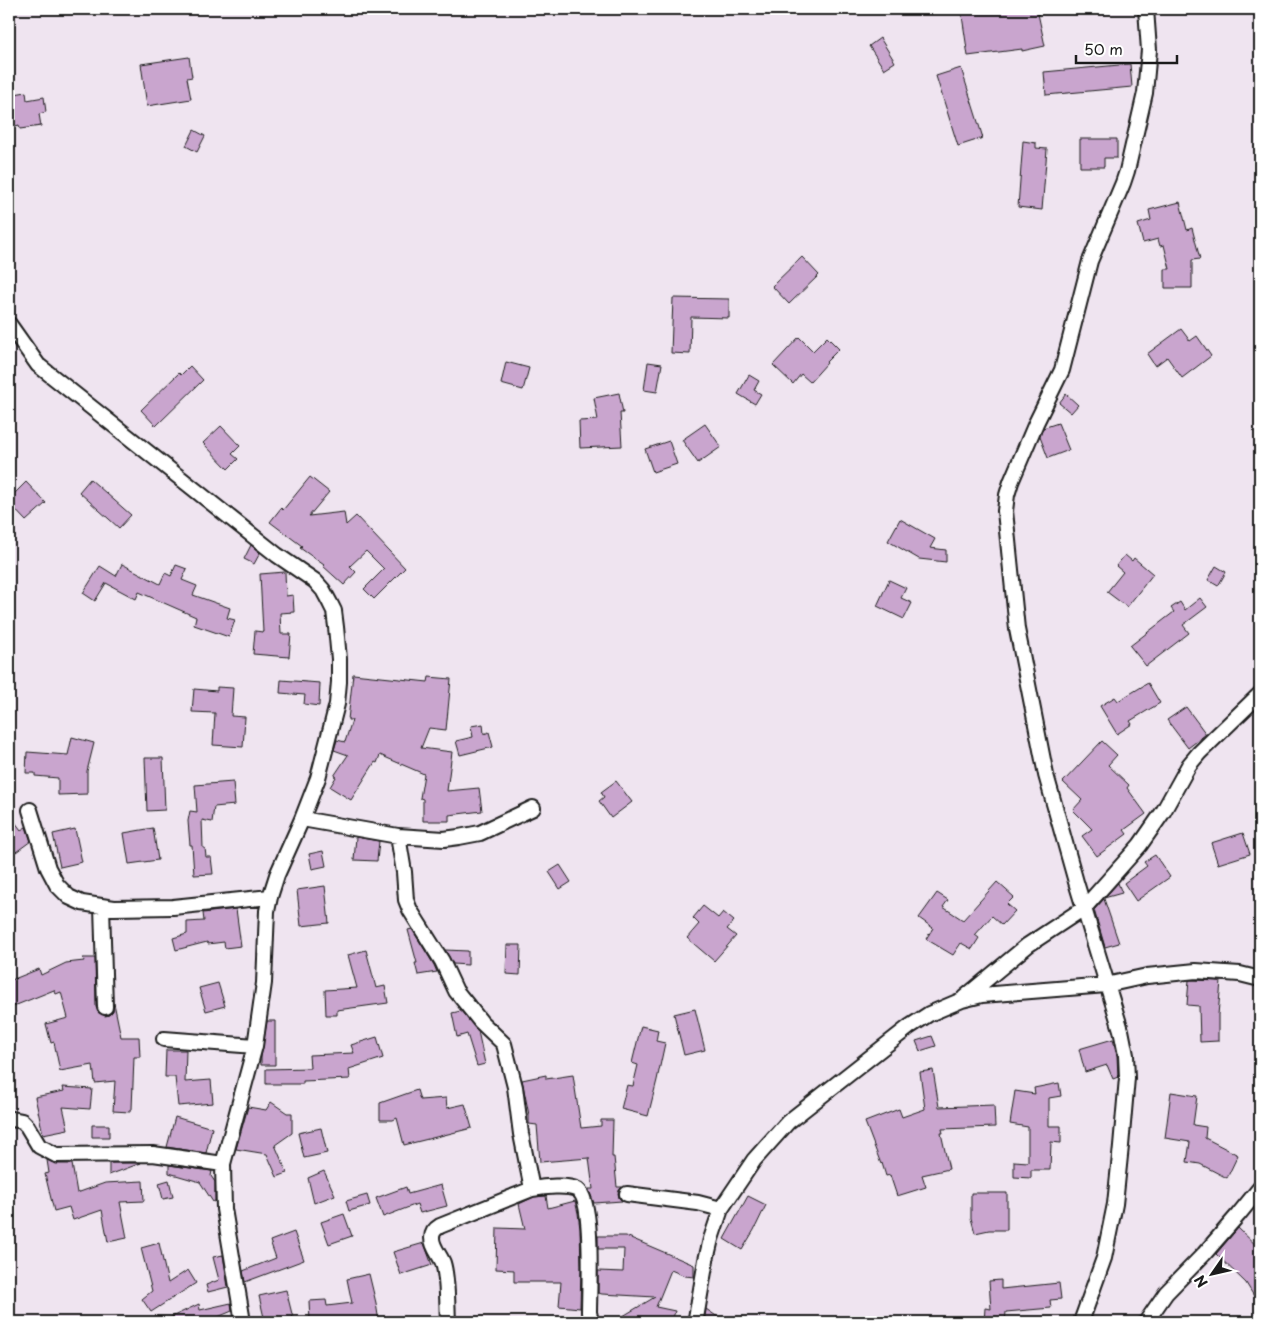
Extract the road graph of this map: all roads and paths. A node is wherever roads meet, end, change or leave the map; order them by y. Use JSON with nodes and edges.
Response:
{"nodes":[{"id":1,"x":1146,"y":9,"type":"edge"},
{"id":2,"x":9,"y":324,"type":"edge"},
{"id":3,"x":1260,"y":694,"type":"edge"},
{"id":4,"x":533,"y":808,"type":"dead end"},
{"id":5,"x":30,"y":810,"type":"dead end"},
{"id":6,"x":302,"y":819,"type":"junction"},
{"id":7,"x":398,"y":836,"type":"junction"},
{"id":8,"x":270,"y":897,"type":"junction"},
{"id":9,"x":102,"y":906,"type":"junction"},
{"id":10,"x":1084,"y":908,"type":"junction"},
{"id":11,"x":1260,"y":979,"type":"edge"},
{"id":12,"x":1106,"y":985,"type":"junction"},
{"id":13,"x":962,"y":1000,"type":"junction"},
{"id":14,"x":105,"y":1007,"type":"dead end"},
{"id":15,"x":164,"y":1039,"type":"dead end"},
{"id":16,"x":254,"y":1046,"type":"junction"},
{"id":17,"x":9,"y":1120,"type":"edge"},
{"id":18,"x":223,"y":1164,"type":"junction"},
{"id":19,"x":1260,"y":1188,"type":"edge"},
{"id":20,"x":532,"y":1189,"type":"junction"},
{"id":21,"x":627,"y":1194,"type":"dead end"},
{"id":22,"x":721,"y":1209,"type":"junction"},
{"id":23,"x":697,"y":1321,"type":"edge"},
{"id":24,"x":243,"y":1322,"type":"edge"},
{"id":25,"x":448,"y":1322,"type":"edge"},
{"id":26,"x":591,"y":1322,"type":"edge"},
{"id":27,"x":1081,"y":1322,"type":"edge"},
{"id":28,"x":1146,"y":1322,"type":"edge"}],
"edges":[{"from":1,"to":10,"type":"street"},
{"from":2,"to":6,"type":"street"},
{"from":3,"to":10,"type":"street"},
{"from":4,"to":7,"type":"street"},
{"from":5,"to":9,"type":"street"},
{"from":6,"to":7,"type":"street"},
{"from":6,"to":8,"type":"street"},
{"from":7,"to":20,"type":"street"},
{"from":8,"to":9,"type":"street"},
{"from":8,"to":16,"type":"street"},
{"from":9,"to":14,"type":"street"},
{"from":10,"to":12,"type":"street"},
{"from":10,"to":13,"type":"street"},
{"from":11,"to":12,"type":"street"},
{"from":12,"to":13,"type":"street"},
{"from":12,"to":27,"type":"street"},
{"from":13,"to":22,"type":"street"},
{"from":15,"to":16,"type":"street"},
{"from":16,"to":18,"type":"street"},
{"from":17,"to":18,"type":"street"},
{"from":18,"to":24,"type":"street"},
{"from":19,"to":28,"type":"street"},
{"from":20,"to":25,"type":"street"},
{"from":20,"to":26,"type":"street"},
{"from":21,"to":22,"type":"street"},
{"from":22,"to":23,"type":"street"}]}
